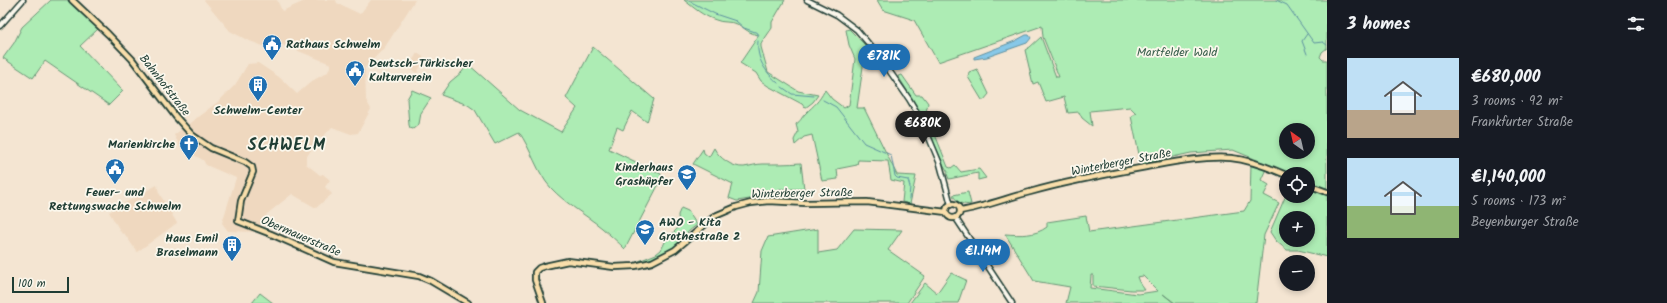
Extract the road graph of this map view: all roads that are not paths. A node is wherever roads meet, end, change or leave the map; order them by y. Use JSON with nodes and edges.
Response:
{"nodes":[{"id":1,"x":23,"y":0,"type":"edge"},
{"id":2,"x":72,"y":0,"type":"edge"},
{"id":3,"x":806,"y":0,"type":"edge"},
{"id":4,"x":0,"y":26,"type":"edge"},
{"id":5,"x":1279,"y":171,"type":"edge"},
{"id":6,"x":1315,"y":188,"type":"edge"},
{"id":7,"x":1327,"y":192,"type":"edge"},
{"id":8,"x":951,"y":205,"type":"junction"},
{"id":9,"x":960,"y":211,"type":"junction"},
{"id":10,"x":946,"y":212,"type":"junction"},
{"id":11,"x":955,"y":217,"type":"junction"},
{"id":12,"x":238,"y":221,"type":"joint"},
{"id":13,"x":468,"y":303,"type":"edge"},
{"id":14,"x":543,"y":303,"type":"edge"},
{"id":15,"x":1012,"y":303,"type":"edge"}],
"edges":[{"from":1,"to":4,"type":"main road"},
{"from":2,"to":12,"type":"main road","name":"Bahnhofstraße"},
{"from":3,"to":8,"type":"main road"},
{"from":5,"to":9,"type":"main road","name":"Winterberger Straße"},
{"from":6,"to":7,"type":"main road"},
{"from":8,"to":9,"type":"main road"},
{"from":8,"to":10,"type":"main road"},
{"from":9,"to":11,"type":"main road"},
{"from":10,"to":11,"type":"main road","name":"Winterberger Straße"},
{"from":10,"to":14,"type":"main road","name":"Winterberger Straße"},
{"from":11,"to":15,"type":"main road"},
{"from":12,"to":13,"type":"main road","name":"Obermauerstraße"}]}
